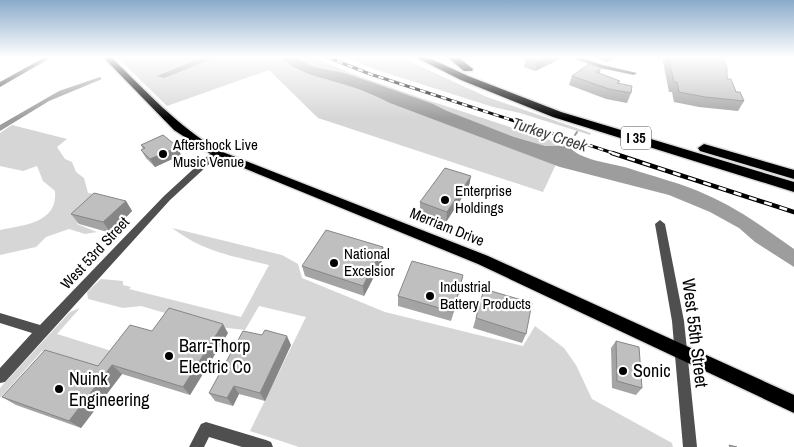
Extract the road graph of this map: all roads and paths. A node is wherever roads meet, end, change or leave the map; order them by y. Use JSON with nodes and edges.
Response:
{"nodes":[{"id":1,"x":12,"y":78,"type":"edge"},
{"id":2,"x":128,"y":78,"type":"edge"},
{"id":3,"x":466,"y":78,"type":"edge"},
{"id":4,"x":491,"y":78,"type":"edge"},
{"id":5,"x":0,"y":85,"type":"edge"},
{"id":6,"x":216,"y":153,"type":"junction"},
{"id":7,"x":794,"y":175,"type":"edge"},
{"id":8,"x":794,"y":187,"type":"edge"},
{"id":9,"x":660,"y":224,"type":"dead end"},
{"id":10,"x":0,"y":318,"type":"edge"},
{"id":11,"x":42,"y":331,"type":"junction"},
{"id":12,"x":680,"y":350,"type":"junction"},
{"id":13,"x":0,"y":377,"type":"edge"},
{"id":14,"x":794,"y":404,"type":"edge"},
{"id":15,"x":196,"y":447,"type":"edge"},
{"id":16,"x":266,"y":447,"type":"edge"},
{"id":17,"x":690,"y":447,"type":"edge"}],
"edges":[{"from":1,"to":5,"type":"street"},
{"from":2,"to":6,"type":"main road","name":"Merriam Drive"},
{"from":3,"to":8,"type":"highway","number":"I 35"},
{"from":4,"to":7,"type":"highway","number":"I 35"},
{"from":6,"to":11,"type":"street","name":"West 53rd Street"},
{"from":6,"to":12,"type":"main road","name":"Merriam Drive"},
{"from":9,"to":12,"type":"street","name":"West 55th Street"},
{"from":10,"to":11,"type":"street"},
{"from":11,"to":13,"type":"street","name":"West 53rd Street"},
{"from":12,"to":14,"type":"main road","name":"Merriam Drive"},
{"from":12,"to":17,"type":"street","name":"West 55th Street"},
{"from":15,"to":16,"type":"street"}]}
